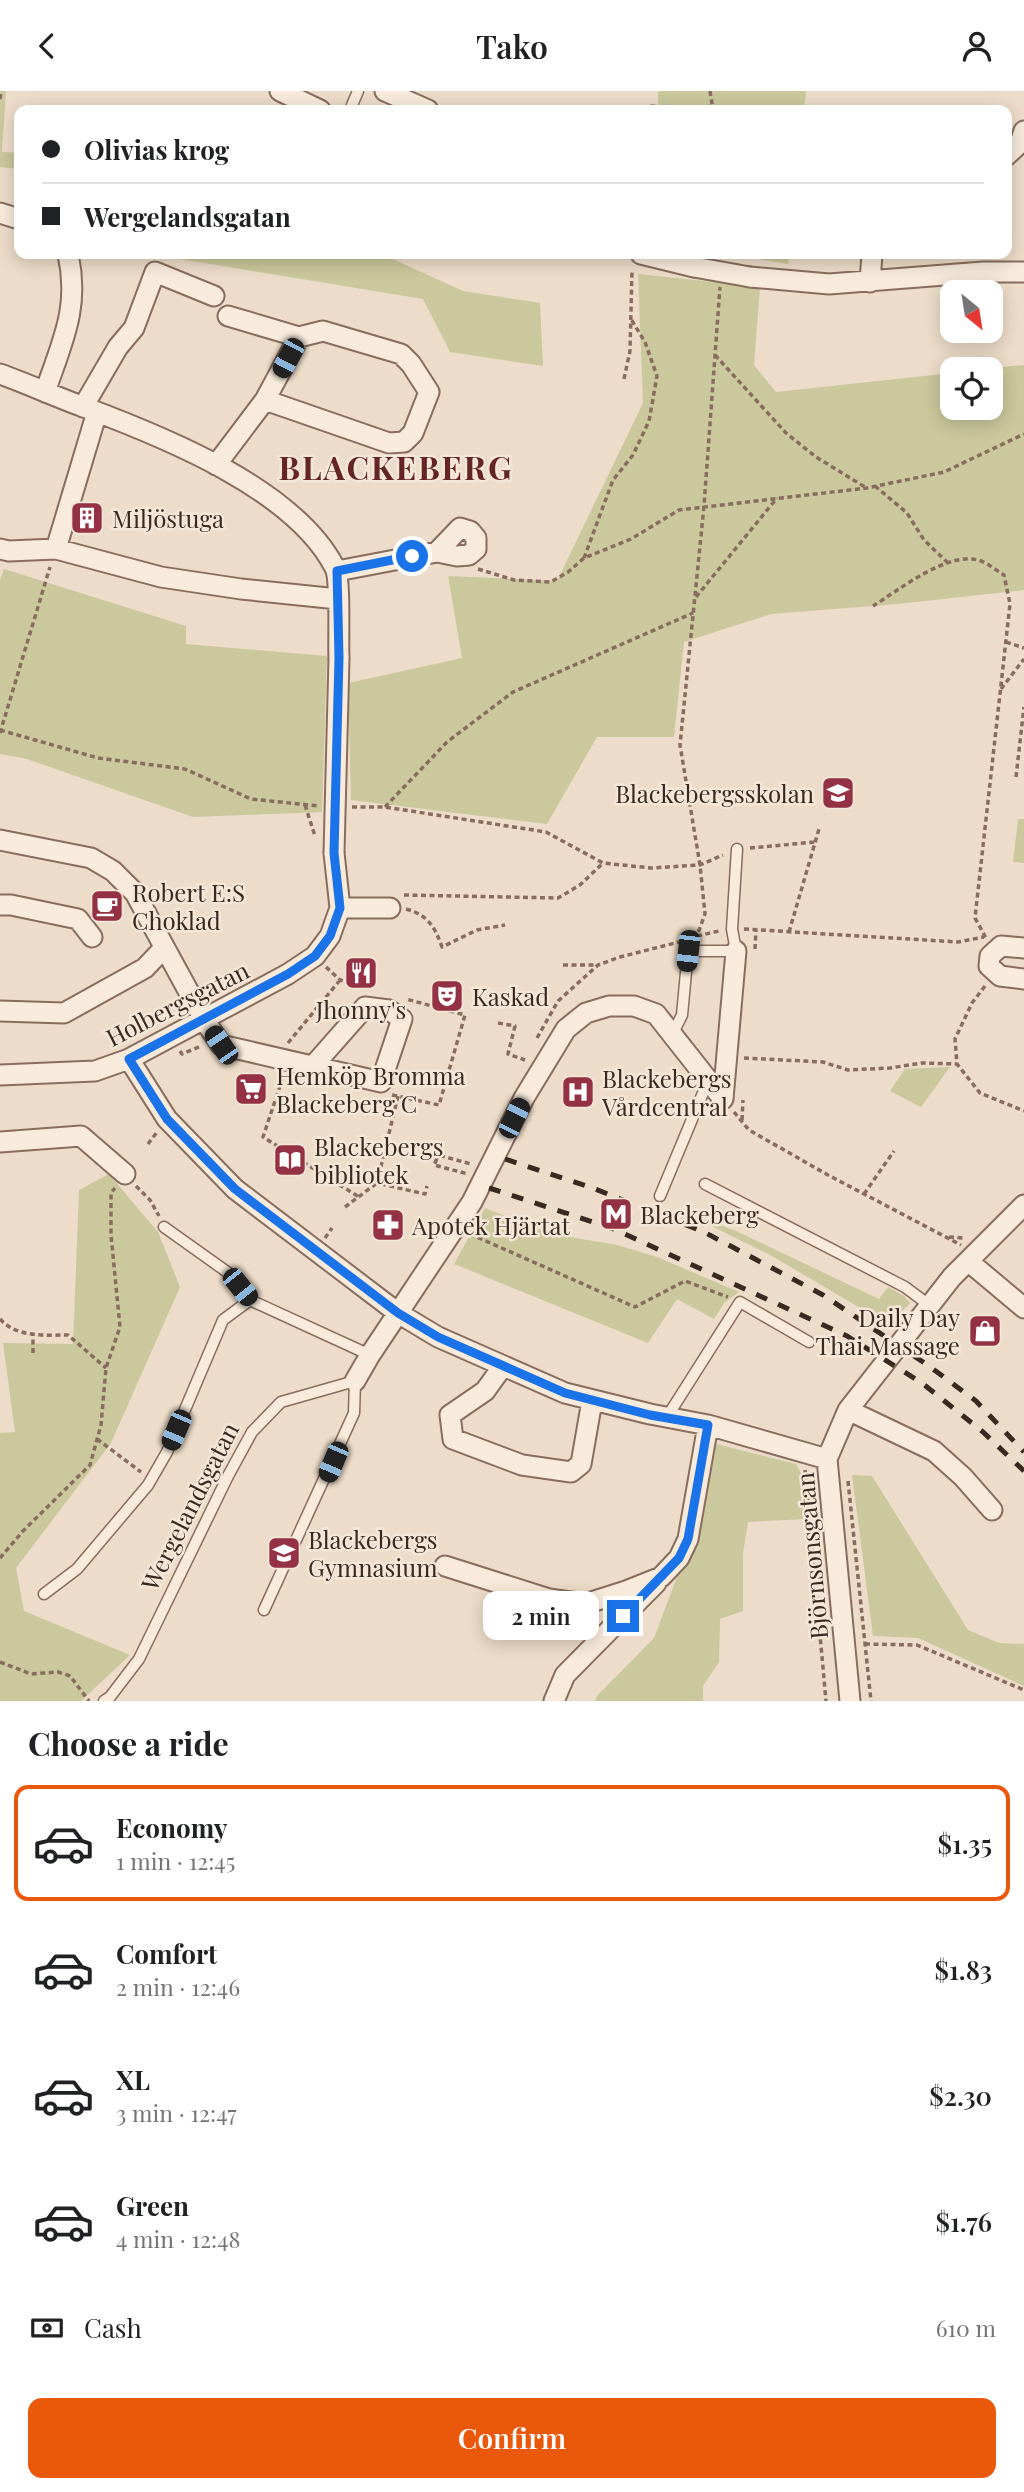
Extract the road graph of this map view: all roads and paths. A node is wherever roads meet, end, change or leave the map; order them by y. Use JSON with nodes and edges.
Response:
{"nodes":[{"id":1,"x":1,"y":91,"type":"edge"},
{"id":2,"x":280,"y":91,"type":"edge"},
{"id":3,"x":385,"y":91,"type":"edge"},
{"id":4,"x":0,"y":99,"type":"edge"},
{"id":5,"x":309,"y":105,"type":"edge"},
{"id":6,"x":417,"y":105,"type":"edge"},
{"id":7,"x":1024,"y":131,"type":"edge"},
{"id":8,"x":1012,"y":150,"type":"edge"},
{"id":9,"x":69,"y":259,"type":"edge"},
{"id":10,"x":637,"y":259,"type":"edge"},
{"id":11,"x":643,"y":259,"type":"edge"},
{"id":12,"x":872,"y":259,"type":"edge"},
{"id":13,"x":1024,"y":272,"type":"edge"},
{"id":14,"x":720,"y":279,"type":"dead end"},
{"id":15,"x":870,"y":282,"type":"junction"},
{"id":16,"x":214,"y":296,"type":"dead end"},
{"id":17,"x":228,"y":316,"type":"dead end"},
{"id":18,"x":631,"y":319,"type":"junction"},
{"id":19,"x":299,"y":337,"type":"junction"},
{"id":20,"x":715,"y":355,"type":"junction"},
{"id":21,"x":0,"y":374,"type":"edge"},
{"id":22,"x":624,"y":379,"type":"dead end"},
{"id":23,"x":45,"y":392,"type":"junction"},
{"id":24,"x":265,"y":400,"type":"junction"},
{"id":25,"x":90,"y":409,"type":"junction"},
{"id":26,"x":1024,"y":434,"type":"edge"},
{"id":27,"x":216,"y":465,"type":"junction"},
{"id":28,"x":875,"y":486,"type":"junction"},
{"id":29,"x":867,"y":488,"type":"junction"},
{"id":30,"x":777,"y":498,"type":"junction"},
{"id":31,"x":704,"y":506,"type":"junction"},
{"id":32,"x":0,"y":549,"type":"edge"},
{"id":33,"x":56,"y":549,"type":"junction"},
{"id":34,"x":437,"y":552,"type":"junction"},
{"id":35,"x":469,"y":555,"type":"junction"},
{"id":36,"x":584,"y":558,"type":"junction"},
{"id":37,"x":948,"y":563,"type":"junction"},
{"id":38,"x":337,"y":571,"type":"junction"},
{"id":39,"x":338,"y":599,"type":"junction"},
{"id":40,"x":695,"y":599,"type":"junction"},
{"id":41,"x":873,"y":606,"type":"dead end"},
{"id":42,"x":693,"y":613,"type":"junction"},
{"id":43,"x":1006,"y":642,"type":"junction"},
{"id":44,"x":1024,"y":648,"type":"edge"},
{"id":45,"x":1024,"y":659,"type":"edge"},
{"id":46,"x":1000,"y":691,"type":"junction"},
{"id":47,"x":1024,"y":707,"type":"edge"},
{"id":48,"x":0,"y":731,"type":"edge"},
{"id":49,"x":1016,"y":777,"type":"dead end"},
{"id":50,"x":305,"y":805,"type":"junction"},
{"id":51,"x":325,"y":807,"type":"dead end"},
{"id":52,"x":352,"y":807,"type":"dead end"},
{"id":53,"x":385,"y":807,"type":"junction"},
{"id":54,"x":312,"y":824,"type":"dead end"},
{"id":55,"x":819,"y":829,"type":"dead end"},
{"id":56,"x":0,"y":840,"type":"edge"},
{"id":57,"x":815,"y":842,"type":"junction"},
{"id":58,"x":737,"y":849,"type":"junction"},
{"id":59,"x":603,"y":863,"type":"junction"},
{"id":60,"x":699,"y":865,"type":"junction"},
{"id":61,"x":442,"y":895,"type":"dead end"},
{"id":62,"x":0,"y":905,"type":"edge"},
{"id":63,"x":340,"y":908,"type":"junction"},
{"id":64,"x":390,"y":908,"type":"joint"},
{"id":65,"x":505,"y":925,"type":"dead end"},
{"id":66,"x":732,"y":929,"type":"junction"},
{"id":67,"x":789,"y":932,"type":"junction"},
{"id":68,"x":697,"y":936,"type":"junction"},
{"id":69,"x":92,"y":937,"type":"dead end"},
{"id":70,"x":164,"y":948,"type":"junction"},
{"id":71,"x":1024,"y":948,"type":"edge"},
{"id":72,"x":736,"y":951,"type":"junction"},
{"id":73,"x":564,"y":965,"type":"dead end"},
{"id":74,"x":598,"y":965,"type":"junction"},
{"id":75,"x":332,"y":973,"type":"dead end"},
{"id":76,"x":1024,"y":979,"type":"edge"},
{"id":77,"x":989,"y":981,"type":"dead end"},
{"id":78,"x":0,"y":1011,"type":"edge"},
{"id":79,"x":203,"y":1018,"type":"junction"},
{"id":80,"x":498,"y":1023,"type":"dead end"},
{"id":81,"x":673,"y":1035,"type":"junction"},
{"id":82,"x":535,"y":1041,"type":"dead end"},
{"id":83,"x":530,"y":1051,"type":"dead end"},
{"id":84,"x":727,"y":1058,"type":"junction"},
{"id":85,"x":129,"y":1059,"type":"junction"},
{"id":86,"x":281,"y":1064,"type":"junction"},
{"id":87,"x":957,"y":1064,"type":"junction"},
{"id":88,"x":313,"y":1066,"type":"junction"},
{"id":89,"x":0,"y":1075,"type":"edge"},
{"id":90,"x":708,"y":1080,"type":"junction"},
{"id":91,"x":398,"y":1096,"type":"dead end"},
{"id":92,"x":723,"y":1100,"type":"junction"},
{"id":93,"x":1024,"y":1111,"type":"edge"},
{"id":94,"x":0,"y":1142,"type":"edge"},
{"id":95,"x":894,"y":1151,"type":"dead end"},
{"id":96,"x":426,"y":1158,"type":"dead end"},
{"id":97,"x":436,"y":1161,"type":"junction"},
{"id":98,"x":477,"y":1165,"type":"dead end"},
{"id":99,"x":125,"y":1174,"type":"junction"},
{"id":100,"x":473,"y":1175,"type":"dead end"},
{"id":101,"x":377,"y":1183,"type":"junction"},
{"id":102,"x":705,"y":1184,"type":"dead end"},
{"id":103,"x":427,"y":1186,"type":"dead end"},
{"id":104,"x":864,"y":1194,"type":"junction"},
{"id":105,"x":660,"y":1196,"type":"dead end"},
{"id":106,"x":359,"y":1197,"type":"junction"},
{"id":107,"x":1024,"y":1205,"type":"edge"},
{"id":108,"x":345,"y":1207,"type":"dead end"},
{"id":109,"x":164,"y":1227,"type":"joint"},
{"id":110,"x":456,"y":1227,"type":"junction"},
{"id":111,"x":945,"y":1237,"type":"junction"},
{"id":112,"x":969,"y":1251,"type":"junction"},
{"id":113,"x":250,"y":1300,"type":"junction"},
{"id":114,"x":740,"y":1302,"type":"junction"},
{"id":115,"x":929,"y":1305,"type":"junction"},
{"id":116,"x":1024,"y":1308,"type":"edge"},
{"id":117,"x":398,"y":1313,"type":"junction"},
{"id":118,"x":0,"y":1318,"type":"edge"},
{"id":119,"x":33,"y":1335,"type":"junction"},
{"id":120,"x":809,"y":1342,"type":"dead end"},
{"id":121,"x":33,"y":1353,"type":"dead end"},
{"id":122,"x":370,"y":1355,"type":"junction"},
{"id":123,"x":503,"y":1366,"type":"junction"},
{"id":124,"x":106,"y":1368,"type":"junction"},
{"id":125,"x":355,"y":1381,"type":"junction"},
{"id":126,"x":592,"y":1401,"type":"junction"},
{"id":127,"x":848,"y":1410,"type":"junction"},
{"id":128,"x":667,"y":1417,"type":"junction"},
{"id":129,"x":708,"y":1425,"type":"junction"},
{"id":130,"x":97,"y":1439,"type":"junction"},
{"id":131,"x":804,"y":1454,"type":"junction"},
{"id":132,"x":827,"y":1459,"type":"junction"},
{"id":133,"x":847,"y":1471,"type":"dead end"},
{"id":134,"x":151,"y":1479,"type":"junction"},
{"id":135,"x":850,"y":1482,"type":"dead end"},
{"id":136,"x":992,"y":1510,"type":"dead end"},
{"id":137,"x":0,"y":1558,"type":"edge"},
{"id":138,"x":445,"y":1566,"type":"dead end"},
{"id":139,"x":661,"y":1577,"type":"junction"},
{"id":140,"x":44,"y":1594,"type":"dead end"},
{"id":141,"x":264,"y":1610,"type":"dead end"},
{"id":142,"x":865,"y":1644,"type":"dead end"},
{"id":143,"x":0,"y":1662,"type":"edge"},
{"id":144,"x":1024,"y":1690,"type":"edge"},
{"id":145,"x":89,"y":1701,"type":"edge"},
{"id":146,"x":104,"y":1701,"type":"edge"},
{"id":147,"x":554,"y":1701,"type":"edge"},
{"id":148,"x":826,"y":1701,"type":"edge"},
{"id":149,"x":850,"y":1701,"type":"edge"}],
"edges":[{"from":1,"to":4,"type":"path"},
{"from":2,"to":5,"type":"street"},
{"from":3,"to":6,"type":"street"},
{"from":7,"to":8,"type":"street"},
{"from":9,"to":23,"type":"street"},
{"from":10,"to":18,"type":"path"},
{"from":11,"to":15,"type":"street","bridge":true},
{"from":12,"to":15,"type":"street"},
{"from":13,"to":15,"type":"street"},
{"from":14,"to":20,"type":"path"},
{"from":16,"to":25,"type":"street"},
{"from":17,"to":19,"type":"street"},
{"from":18,"to":22,"type":"path"},
{"from":18,"to":36,"type":"path"},
{"from":19,"to":24,"type":"street"},
{"from":19,"to":24,"type":"street"},
{"from":20,"to":29,"type":"path"},
{"from":20,"to":31,"type":"path"},
{"from":21,"to":23,"type":"street"},
{"from":23,"to":25,"type":"street"},
{"from":24,"to":27,"type":"street"},
{"from":25,"to":27,"type":"street"},
{"from":25,"to":33,"type":"street"},
{"from":26,"to":28,"type":"path"},
{"from":27,"to":38,"type":"street"},
{"from":28,"to":29,"type":"path"},
{"from":28,"to":37,"type":"path"},
{"from":29,"to":30,"type":"path"},
{"from":30,"to":31,"type":"path"},
{"from":30,"to":40,"type":"path"},
{"from":31,"to":36,"type":"path"},
{"from":31,"to":40,"type":"path"},
{"from":32,"to":33,"type":"street"},
{"from":33,"to":39,"type":"street"},
{"from":33,"to":48,"type":"path"},
{"from":34,"to":35,"type":"street"},
{"from":34,"to":35,"type":"street"},
{"from":34,"to":38,"type":"street"},
{"from":35,"to":36,"type":"path"},
{"from":37,"to":41,"type":"path"},
{"from":37,"to":43,"type":"path"},
{"from":38,"to":39,"type":"street","name":"Holbergsgatan"},
{"from":39,"to":63,"type":"street","name":"Holbergsgatan","bridge":true},
{"from":40,"to":42,"type":"path"},
{"from":42,"to":53,"type":"path"},
{"from":42,"to":60,"type":"path"},
{"from":43,"to":44,"type":"path"},
{"from":43,"to":46,"type":"path"},
{"from":45,"to":46,"type":"path"},
{"from":46,"to":67,"type":"path"},
{"from":47,"to":49,"type":"path"},
{"from":48,"to":50,"type":"path"},
{"from":50,"to":51,"type":"path"},
{"from":50,"to":54,"type":"path"},
{"from":52,"to":53,"type":"path"},
{"from":53,"to":59,"type":"path"},
{"from":55,"to":57,"type":"path"},
{"from":56,"to":70,"type":"street"},
{"from":57,"to":58,"type":"path"},
{"from":57,"to":67,"type":"path"},
{"from":58,"to":60,"type":"path"},
{"from":58,"to":66,"type":"lane"},
{"from":59,"to":60,"type":"path"},
{"from":59,"to":61,"type":"path"},
{"from":60,"to":68,"type":"path"},
{"from":62,"to":69,"type":"street"},
{"from":63,"to":64,"type":"street"},
{"from":63,"to":79,"type":"street","name":"Holbergsgatan"},
{"from":64,"to":65,"type":"path"},
{"from":66,"to":67,"type":"path"},
{"from":66,"to":68,"type":"path"},
{"from":66,"to":72,"type":"lane"},
{"from":68,"to":74,"type":"path"},
{"from":70,"to":78,"type":"street"},
{"from":70,"to":79,"type":"street"},
{"from":71,"to":76,"type":"street"},
{"from":72,"to":81,"type":"lane"},
{"from":72,"to":84,"type":"street"},
{"from":73,"to":74,"type":"path"},
{"from":74,"to":82,"type":"path"},
{"from":75,"to":86,"type":"path"},
{"from":77,"to":87,"type":"path"},
{"from":79,"to":85,"type":"street","name":"Holbergsgatan"},
{"from":79,"to":86,"type":"street"},
{"from":80,"to":83,"type":"path"},
{"from":81,"to":90,"type":"street"},
{"from":81,"to":110,"type":"street"},
{"from":84,"to":87,"type":"path"},
{"from":84,"to":92,"type":"street"},
{"from":85,"to":89,"type":"street","name":"Holbergsgatan"},
{"from":85,"to":117,"type":"street"},
{"from":86,"to":88,"type":"street"},
{"from":86,"to":106,"type":"path"},
{"from":87,"to":93,"type":"path"},
{"from":88,"to":88,"type":"street"},
{"from":90,"to":92,"type":"street"},
{"from":90,"to":105,"type":"lane"},
{"from":91,"to":101,"type":"path"},
{"from":92,"to":104,"type":"path"},
{"from":94,"to":99,"type":"street"},
{"from":95,"to":104,"type":"path"},
{"from":96,"to":97,"type":"path"},
{"from":97,"to":98,"type":"path"},
{"from":97,"to":100,"type":"path"},
{"from":99,"to":109,"type":"path"},
{"from":99,"to":124,"type":"path"},
{"from":101,"to":103,"type":"path"},
{"from":101,"to":106,"type":"path"},
{"from":102,"to":115,"type":"lane"},
{"from":104,"to":111,"type":"path"},
{"from":106,"to":108,"type":"path"},
{"from":107,"to":112,"type":"street","name":"Björnsonsgatan"},
{"from":109,"to":113,"type":"lane"},
{"from":110,"to":114,"type":"path"},
{"from":110,"to":117,"type":"street"},
{"from":111,"to":112,"type":"path"},
{"from":111,"to":112,"type":"path"},
{"from":112,"to":115,"type":"street","name":"Björnsonsgatan"},
{"from":112,"to":116,"type":"street"},
{"from":113,"to":122,"type":"lane"},
{"from":113,"to":134,"type":"lane","name":"Wergelandsgatan"},
{"from":114,"to":120,"type":"lane"},
{"from":114,"to":128,"type":"lane"},
{"from":115,"to":127,"type":"street","name":"Björnsonsgatan"},
{"from":117,"to":122,"type":"street"},
{"from":117,"to":123,"type":"street"},
{"from":118,"to":119,"type":"path"},
{"from":119,"to":121,"type":"path"},
{"from":119,"to":124,"type":"path"},
{"from":122,"to":125,"type":"street"},
{"from":123,"to":126,"type":"street"},
{"from":123,"to":126,"type":"street"},
{"from":124,"to":130,"type":"path"},
{"from":125,"to":141,"type":"lane"},
{"from":125,"to":146,"type":"lane","name":"Wergelandsgatan"},
{"from":126,"to":128,"type":"street"},
{"from":127,"to":132,"type":"street","name":"Björnsonsgatan"},
{"from":127,"to":136,"type":"street"},
{"from":128,"to":129,"type":"street"},
{"from":129,"to":131,"type":"street"},
{"from":129,"to":139,"type":"street"},
{"from":130,"to":134,"type":"path"},
{"from":130,"to":137,"type":"path"},
{"from":131,"to":132,"type":"street"},
{"from":131,"to":148,"type":"path"},
{"from":132,"to":149,"type":"street","name":"Björnsonsgatan"},
{"from":133,"to":135,"type":"path"},
{"from":134,"to":140,"type":"lane","name":"Wergelandsgatan"},
{"from":138,"to":139,"type":"street"},
{"from":139,"to":147,"type":"street"},
{"from":142,"to":144,"type":"path"},
{"from":143,"to":145,"type":"path"}]}
